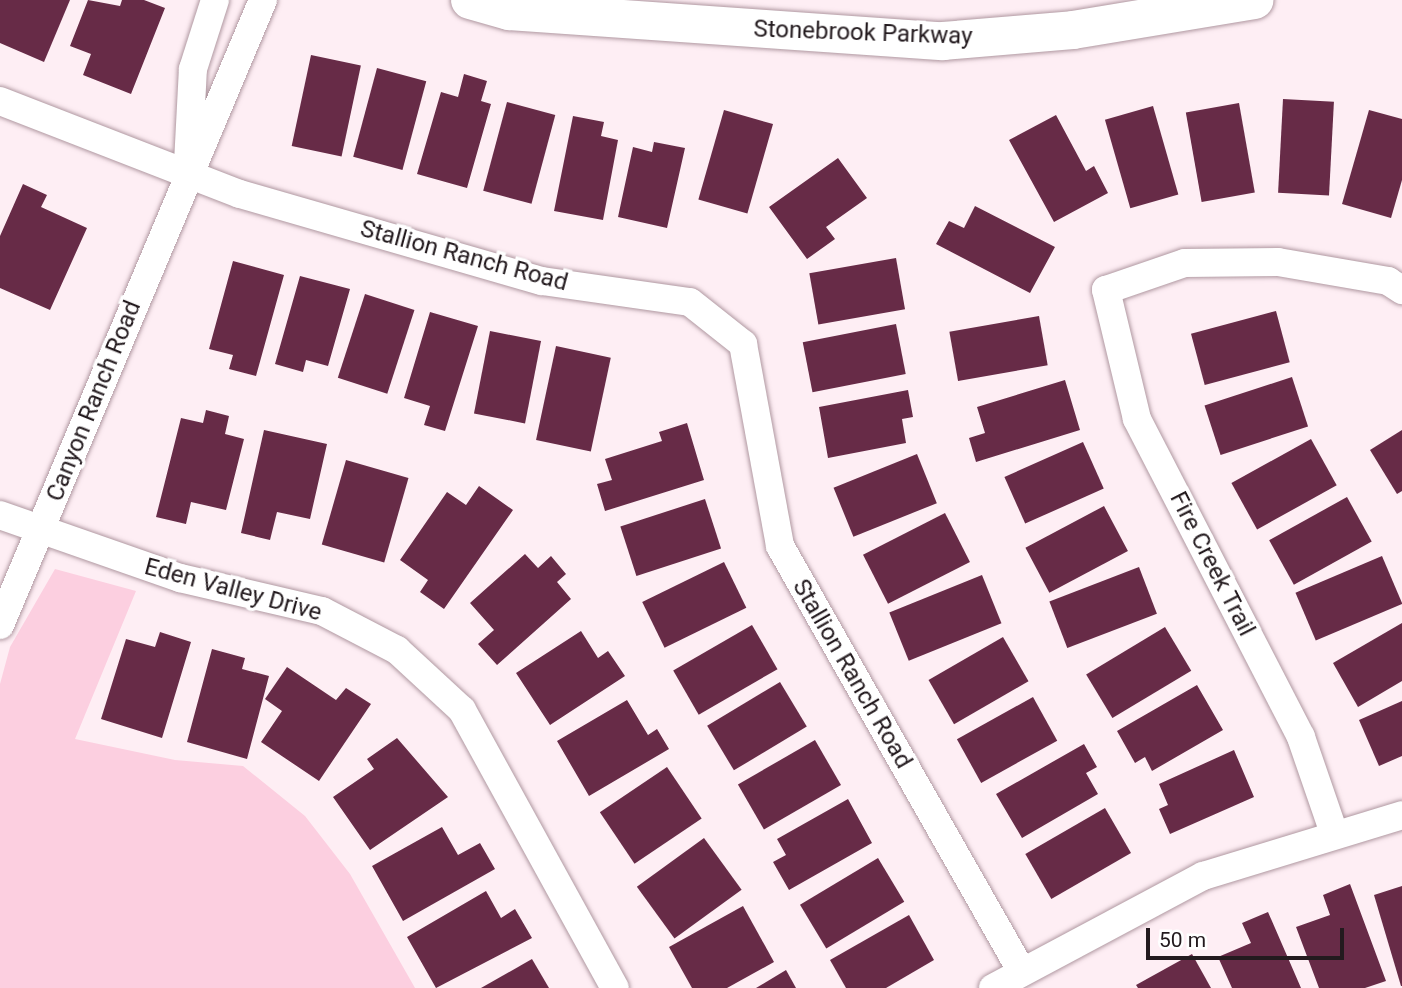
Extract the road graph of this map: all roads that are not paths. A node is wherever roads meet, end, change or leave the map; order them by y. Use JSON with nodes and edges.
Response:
{"nodes":[{"id":1,"x":215,"y":0,"type":"edge"},
{"id":2,"x":263,"y":0,"type":"edge"},
{"id":3,"x":470,"y":0,"type":"edge"},
{"id":4,"x":1255,"y":0,"type":"edge"},
{"id":5,"x":0,"y":101,"type":"edge"},
{"id":6,"x":187,"y":176,"type":"junction"},
{"id":7,"x":1402,"y":290,"type":"edge"},
{"id":8,"x":0,"y":515,"type":"edge"},
{"id":9,"x":40,"y":533,"type":"junction"},
{"id":10,"x":0,"y":625,"type":"edge"},
{"id":11,"x":1402,"y":815,"type":"edge"},
{"id":12,"x":1334,"y":833,"type":"junction"},
{"id":13,"x":1022,"y":972,"type":"junction"},
{"id":14,"x":615,"y":988,"type":"edge"},
{"id":15,"x":993,"y":988,"type":"edge"}],
"edges":[{"from":1,"to":6,"type":"street","name":"Canyon Ranch Road"},
{"from":2,"to":6,"type":"street","name":"Canyon Ranch Road"},
{"from":3,"to":4,"type":"main road","name":"Stonebrook Parkway"},
{"from":5,"to":6,"type":"street","name":"Stallion Ranch Road"},
{"from":6,"to":9,"type":"street","name":"Canyon Ranch Road"},
{"from":6,"to":13,"type":"street","name":"Stallion Ranch Road"},
{"from":7,"to":12,"type":"street","name":"Fire Creek Trail"},
{"from":8,"to":9,"type":"street","name":"Eden Valley Drive"},
{"from":9,"to":10,"type":"street","name":"Canyon Ranch Road"},
{"from":9,"to":14,"type":"street","name":"Eden Valley Drive"},
{"from":11,"to":12,"type":"street"},
{"from":12,"to":13,"type":"street"},
{"from":13,"to":15,"type":"street"}]}
